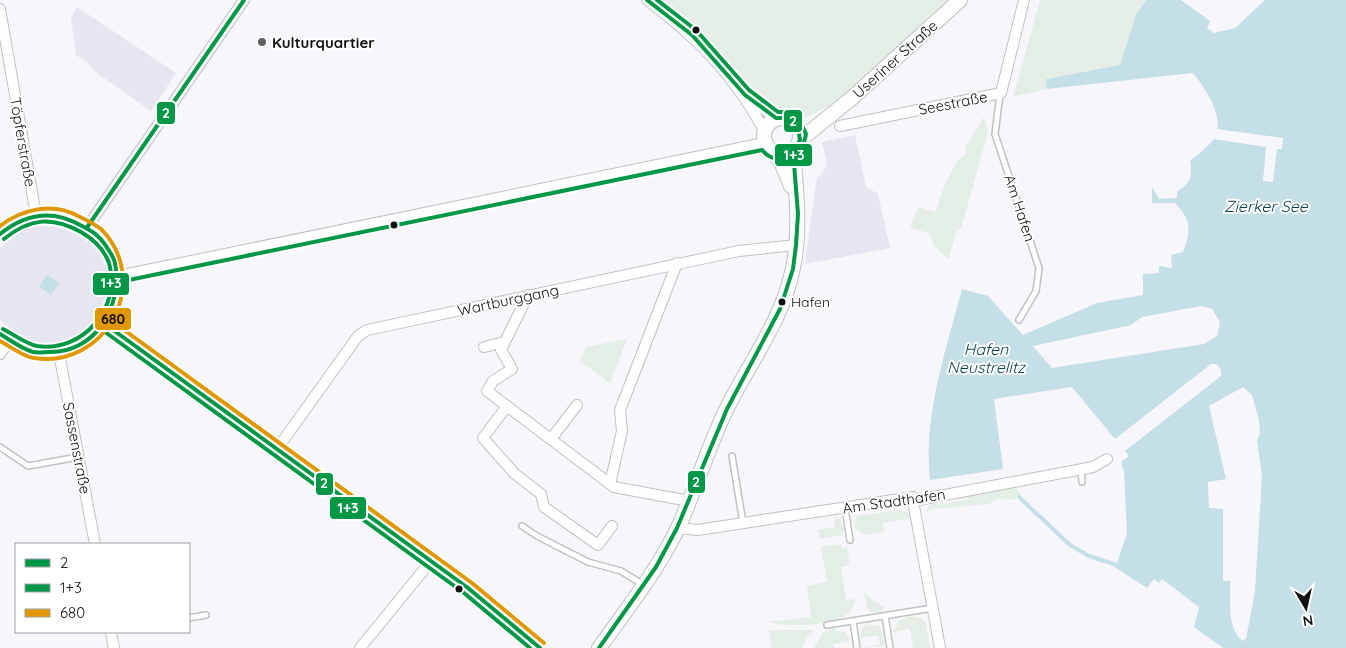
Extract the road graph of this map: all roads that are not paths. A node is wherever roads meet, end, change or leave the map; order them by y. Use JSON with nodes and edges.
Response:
{"nodes":[{"id":1,"x":244,"y":0,"type":"edge"},
{"id":2,"x":647,"y":0,"type":"edge"},
{"id":3,"x":960,"y":0,"type":"edge"},
{"id":4,"x":1024,"y":0,"type":"edge"},
{"id":5,"x":0,"y":9,"type":"edge"},
{"id":6,"x":1001,"y":93,"type":"junction"},
{"id":7,"x":745,"y":95,"type":"junction"},
{"id":8,"x":776,"y":118,"type":"junction"},
{"id":9,"x":840,"y":126,"type":"dead end"},
{"id":10,"x":797,"y":139,"type":"junction"},
{"id":11,"x":767,"y":142,"type":"junction"},
{"id":12,"x":798,"y":214,"type":"junction"},
{"id":13,"x":36,"y":215,"type":"junction"},
{"id":14,"x":88,"y":226,"type":"junction"},
{"id":15,"x":0,"y":234,"type":"edge"},
{"id":16,"x":796,"y":245,"type":"junction"},
{"id":17,"x":677,"y":264,"type":"junction"},
{"id":18,"x":118,"y":276,"type":"junction"},
{"id":19,"x":528,"y":295,"type":"junction"},
{"id":20,"x":1019,"y":320,"type":"dead end"},
{"id":21,"x":106,"y":324,"type":"junction"},
{"id":22,"x":0,"y":334,"type":"edge"},
{"id":23,"x":9,"y":341,"type":"junction"},
{"id":24,"x":504,"y":342,"type":"junction"},
{"id":25,"x":484,"y":347,"type":"dead end"},
{"id":26,"x":59,"y":353,"type":"junction"},
{"id":27,"x":0,"y":354,"type":"edge"},
{"id":28,"x":577,"y":405,"type":"dead end"},
{"id":29,"x":507,"y":406,"type":"junction"},
{"id":30,"x":550,"y":439,"type":"junction"},
{"id":31,"x":0,"y":447,"type":"edge"},
{"id":32,"x":277,"y":449,"type":"junction"},
{"id":33,"x":732,"y":456,"type":"dead end"},
{"id":34,"x":78,"y":457,"type":"junction"},
{"id":35,"x":1107,"y":458,"type":"dead end"},
{"id":36,"x":1081,"y":469,"type":"junction"},
{"id":37,"x":1082,"y":482,"type":"dead end"},
{"id":38,"x":610,"y":484,"type":"junction"},
{"id":39,"x":689,"y":501,"type":"junction"},
{"id":40,"x":913,"y":501,"type":"junction"},
{"id":41,"x":845,"y":508,"type":"junction"},
{"id":42,"x":743,"y":523,"type":"junction"},
{"id":43,"x":522,"y":526,"type":"dead end"},
{"id":44,"x":612,"y":526,"type":"dead end"},
{"id":45,"x":677,"y":528,"type":"junction"},
{"id":46,"x":850,"y":540,"type":"dead end"},
{"id":47,"x":95,"y":543,"type":"edge"},
{"id":48,"x":431,"y":561,"type":"junction"},
{"id":49,"x":644,"y":585,"type":"junction"},
{"id":50,"x":934,"y":608,"type":"junction"},
{"id":51,"x":206,"y":615,"type":"dead end"},
{"id":52,"x":885,"y":616,"type":"junction"},
{"id":53,"x":190,"y":618,"type":"edge"},
{"id":54,"x":853,"y":621,"type":"junction"},
{"id":55,"x":827,"y":626,"type":"dead end"},
{"id":56,"x":111,"y":633,"type":"edge"},
{"id":57,"x":114,"y":648,"type":"edge"},
{"id":58,"x":360,"y":648,"type":"edge"},
{"id":59,"x":540,"y":648,"type":"edge"},
{"id":60,"x":599,"y":648,"type":"edge"},
{"id":61,"x":857,"y":648,"type":"edge"},
{"id":62,"x":890,"y":648,"type":"edge"},
{"id":63,"x":940,"y":648,"type":"edge"}],
"edges":[{"from":1,"to":14,"type":"street"},
{"from":2,"to":7,"type":"street"},
{"from":3,"to":10,"type":"main road","name":"Useriner Straße"},
{"from":4,"to":6,"type":"street","name":"Seestraße"},
{"from":5,"to":13,"type":"street","name":"Töpferstraße"},
{"from":6,"to":9,"type":"street","name":"Seestraße"},
{"from":6,"to":20,"type":"lane","name":"Am Hafen"},
{"from":7,"to":8,"type":"street"},
{"from":7,"to":11,"type":"street"},
{"from":8,"to":10,"type":"main road"},
{"from":8,"to":11,"type":"main road"},
{"from":10,"to":11,"type":"main road"},
{"from":10,"to":12,"type":"main road"},
{"from":11,"to":12,"type":"main road"},
{"from":11,"to":18,"type":"street"},
{"from":12,"to":16,"type":"main road"},
{"from":13,"to":14,"type":"street"},
{"from":13,"to":15,"type":"street"},
{"from":14,"to":18,"type":"street"},
{"from":16,"to":17,"type":"street","name":"Wartburggang"},
{"from":16,"to":39,"type":"main road"},
{"from":17,"to":19,"type":"street","name":"Wartburggang"},
{"from":17,"to":38,"type":"street"},
{"from":18,"to":21,"type":"street"},
{"from":19,"to":24,"type":"street"},
{"from":19,"to":32,"type":"street","name":"Wartburggang"},
{"from":21,"to":26,"type":"street"},
{"from":21,"to":32,"type":"street"},
{"from":22,"to":23,"type":"street"},
{"from":23,"to":26,"type":"street"},
{"from":23,"to":27,"type":"street"},
{"from":24,"to":25,"type":"street"},
{"from":24,"to":29,"type":"street"},
{"from":26,"to":34,"type":"street","name":"Sassenstraße"},
{"from":28,"to":30,"type":"street"},
{"from":29,"to":30,"type":"street"},
{"from":29,"to":44,"type":"street"},
{"from":30,"to":38,"type":"street"},
{"from":31,"to":34,"type":"lane"},
{"from":32,"to":48,"type":"street"},
{"from":33,"to":42,"type":"lane"},
{"from":34,"to":47,"type":"street","name":"Sassenstraße"},
{"from":35,"to":36,"type":"street","name":"Am Stadthafen"},
{"from":36,"to":37,"type":"lane"},
{"from":36,"to":40,"type":"street","name":"Am Stadthafen"},
{"from":38,"to":39,"type":"street"},
{"from":39,"to":45,"type":"main road"},
{"from":40,"to":41,"type":"street","name":"Am Stadthafen"},
{"from":40,"to":50,"type":"street"},
{"from":41,"to":42,"type":"street","name":"Am Stadthafen"},
{"from":41,"to":46,"type":"lane"},
{"from":42,"to":45,"type":"street","name":"Am Stadthafen"},
{"from":43,"to":49,"type":"lane"},
{"from":45,"to":49,"type":"main road"},
{"from":48,"to":58,"type":"street"},
{"from":48,"to":59,"type":"street"},
{"from":49,"to":60,"type":"main road"},
{"from":50,"to":52,"type":"lane"},
{"from":50,"to":63,"type":"street"},
{"from":51,"to":53,"type":"lane"},
{"from":52,"to":54,"type":"lane"},
{"from":52,"to":62,"type":"lane"},
{"from":54,"to":55,"type":"lane"},
{"from":54,"to":61,"type":"lane"},
{"from":56,"to":57,"type":"street"}]}
